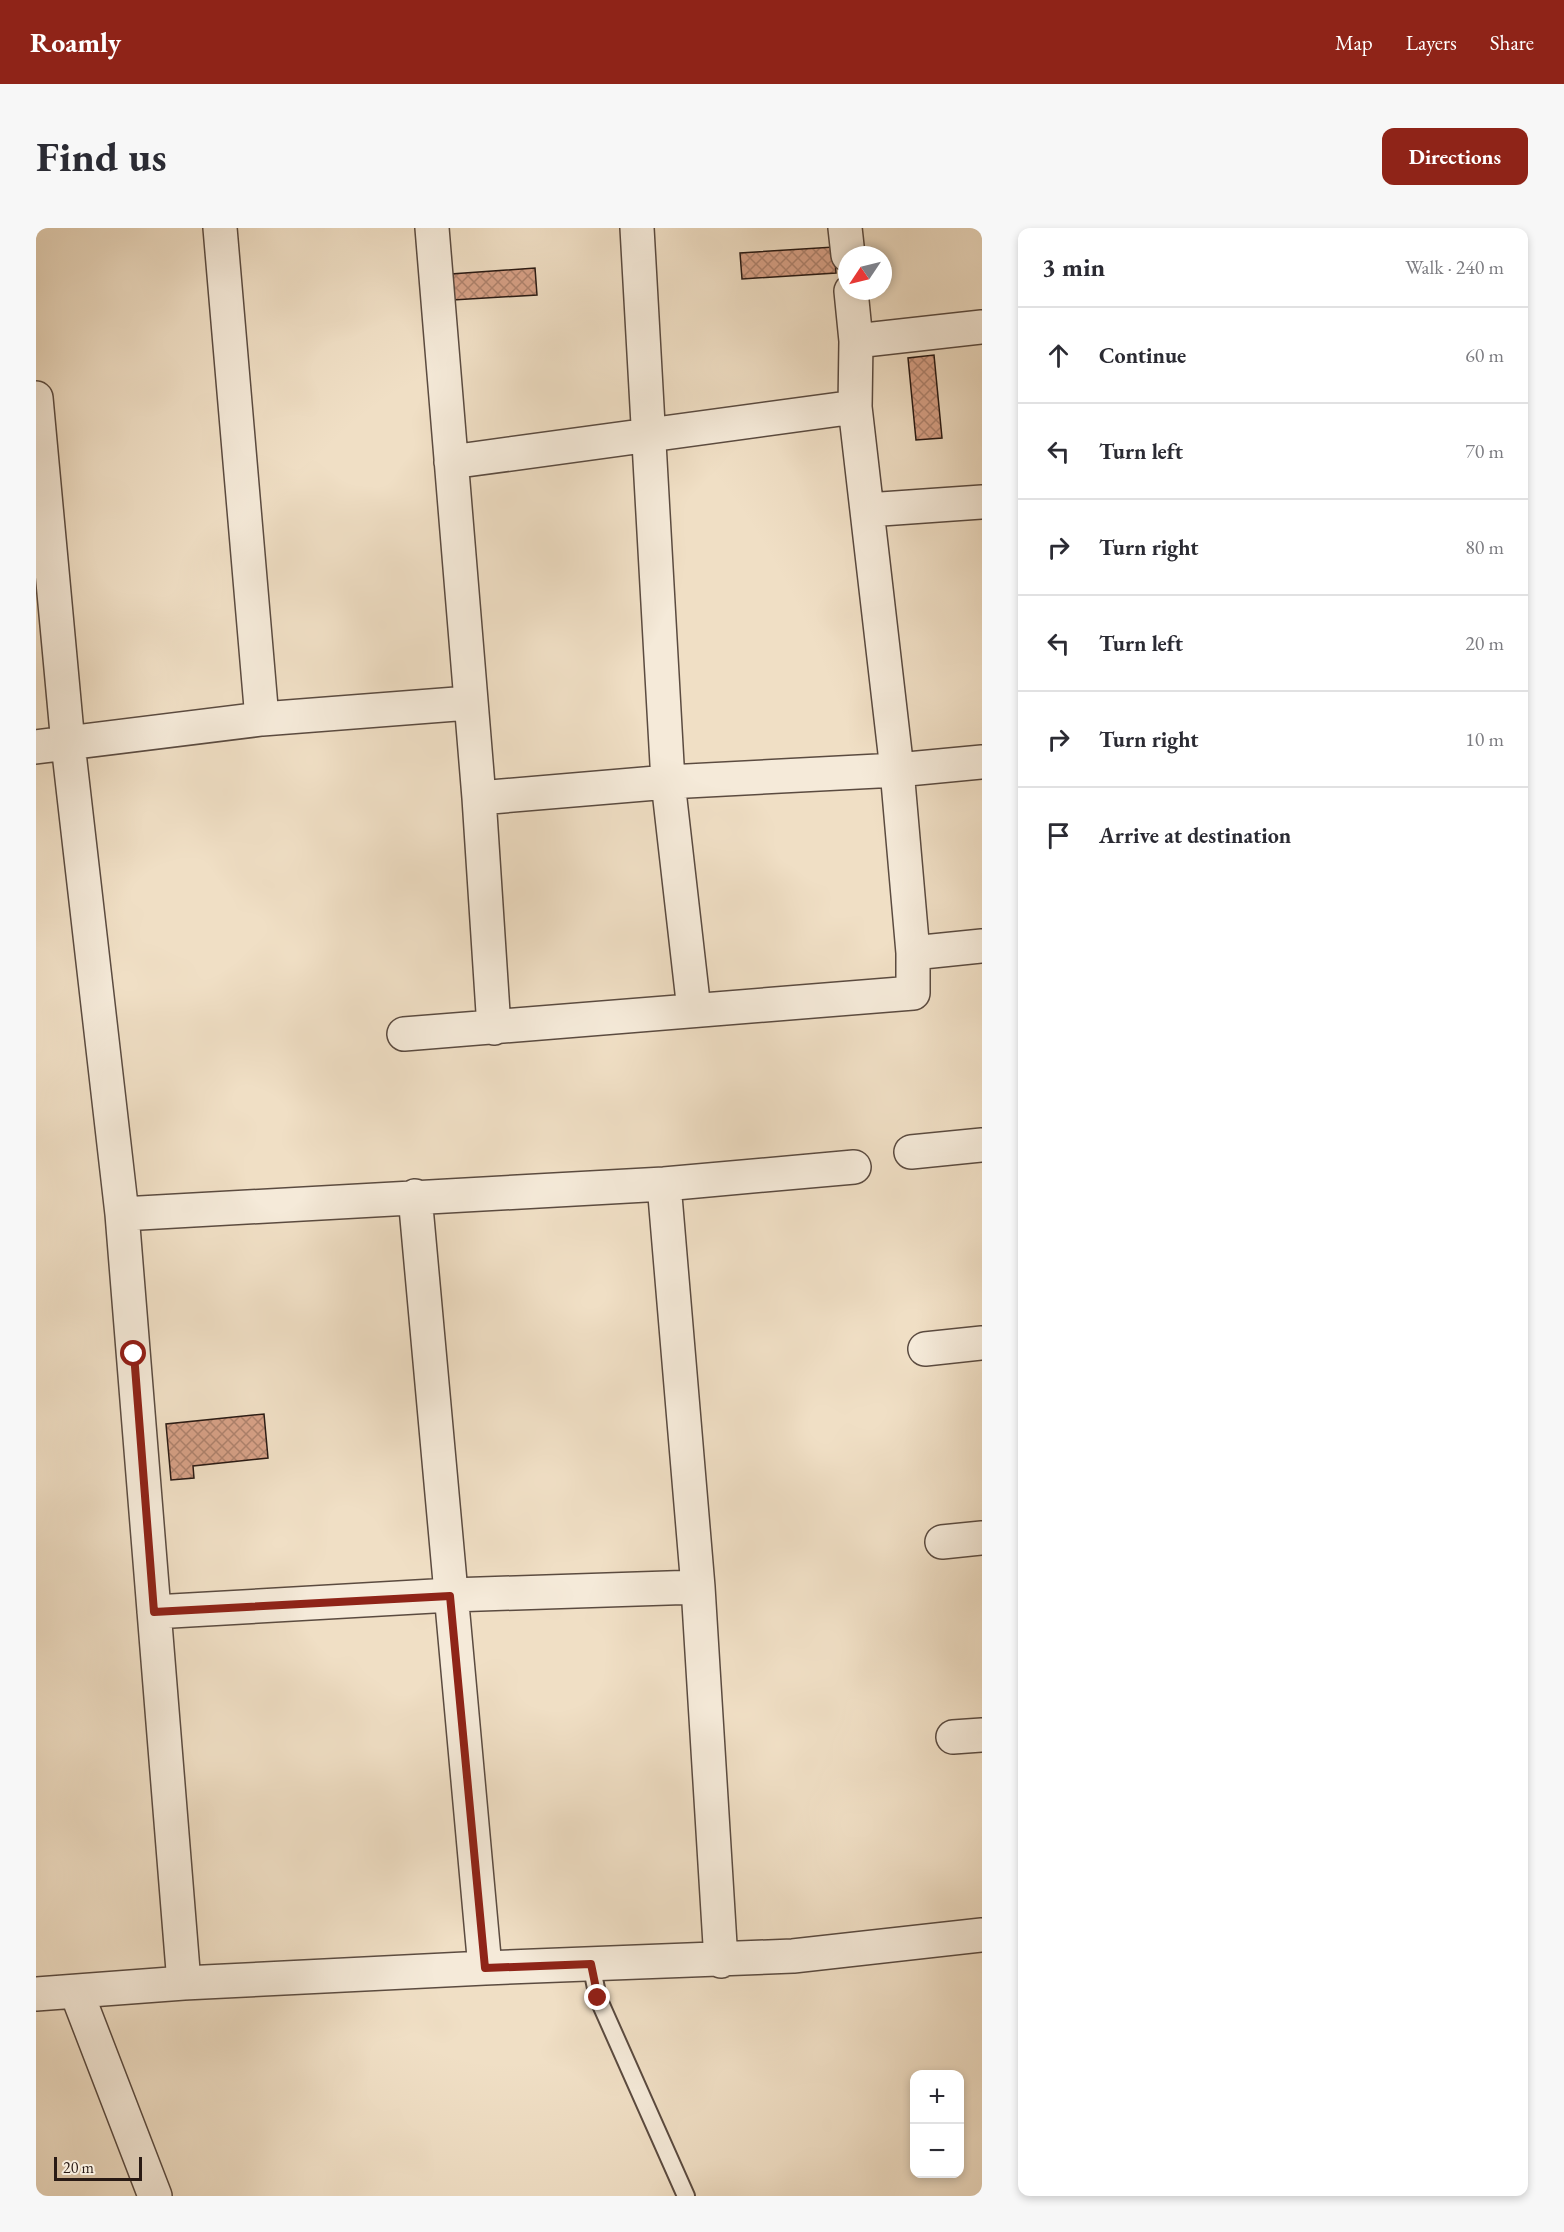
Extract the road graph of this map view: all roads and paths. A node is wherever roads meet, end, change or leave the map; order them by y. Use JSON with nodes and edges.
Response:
{"nodes":[{"id":1,"x":220,"y":228,"type":"edge"},
{"id":2,"x":432,"y":228,"type":"edge"},
{"id":3,"x":637,"y":228,"type":"edge"},
{"id":4,"x":845,"y":228,"type":"edge"},
{"id":5,"x":847,"y":246,"type":"edge"},
{"id":6,"x":852,"y":300,"type":"edge"},
{"id":7,"x":982,"y":327,"type":"edge"},
{"id":8,"x":856,"y":341,"type":"junction"},
{"id":9,"x":36,"y":398,"type":"edge"},
{"id":10,"x":855,"y":407,"type":"junction"},
{"id":11,"x":648,"y":436,"type":"junction"},
{"id":12,"x":451,"y":462,"type":"junction"},
{"id":13,"x":982,"y":502,"type":"edge"},
{"id":14,"x":867,"y":510,"type":"junction"},
{"id":15,"x":469,"y":703,"type":"junction"},
{"id":16,"x":262,"y":719,"type":"junction"},
{"id":17,"x":68,"y":744,"type":"junction"},
{"id":18,"x":36,"y":747,"type":"edge"},
{"id":19,"x":982,"y":762,"type":"edge"},
{"id":20,"x":897,"y":770,"type":"junction"},
{"id":21,"x":668,"y":782,"type":"junction"},
{"id":22,"x":478,"y":798,"type":"junction"},
{"id":23,"x":982,"y":946,"type":"edge"},
{"id":24,"x":913,"y":953,"type":"junction"},
{"id":25,"x":694,"y":1010,"type":"junction"},
{"id":26,"x":494,"y":1028,"type":"junction"},
{"id":27,"x":404,"y":1034,"type":"dead end"},
{"id":28,"x":982,"y":1145,"type":"edge"},
{"id":29,"x":911,"y":1152,"type":"dead end"},
{"id":30,"x":855,"y":1167,"type":"dead end"},
{"id":31,"x":664,"y":1184,"type":"junction"},
{"id":32,"x":415,"y":1196,"type":"junction"},
{"id":33,"x":122,"y":1214,"type":"junction"},
{"id":34,"x":982,"y":1342,"type":"edge"},
{"id":35,"x":926,"y":1348,"type":"dead end"},
{"id":36,"x":982,"y":1538,"type":"edge"},
{"id":37,"x":942,"y":1542,"type":"dead end"},
{"id":38,"x":699,"y":1587,"type":"junction"},
{"id":39,"x":450,"y":1596,"type":"junction"},
{"id":40,"x":154,"y":1612,"type":"junction"},
{"id":41,"x":982,"y":1935,"type":"edge"},
{"id":42,"x":721,"y":1961,"type":"junction"},
{"id":43,"x":591,"y":1964,"type":"junction"},
{"id":44,"x":485,"y":1968,"type":"junction"},
{"id":45,"x":184,"y":1983,"type":"junction"},
{"id":46,"x":76,"y":1991,"type":"junction"},
{"id":47,"x":36,"y":1994,"type":"edge"},
{"id":48,"x":155,"y":2196,"type":"edge"},
{"id":49,"x":686,"y":2196,"type":"edge"}],
"edges":[{"from":1,"to":16,"type":"street"},
{"from":2,"to":12,"type":"street"},
{"from":3,"to":11,"type":"street"},
{"from":4,"to":5,"type":"street"},
{"from":6,"to":8,"type":"street"},
{"from":7,"to":8,"type":"street"},
{"from":8,"to":10,"type":"street"},
{"from":9,"to":17,"type":"street"},
{"from":10,"to":11,"type":"street"},
{"from":10,"to":14,"type":"street"},
{"from":11,"to":12,"type":"street"},
{"from":11,"to":21,"type":"street"},
{"from":12,"to":15,"type":"street"},
{"from":13,"to":14,"type":"street"},
{"from":14,"to":20,"type":"street"},
{"from":15,"to":16,"type":"street"},
{"from":15,"to":22,"type":"street"},
{"from":16,"to":17,"type":"street"},
{"from":17,"to":18,"type":"street"},
{"from":17,"to":33,"type":"street"},
{"from":19,"to":20,"type":"street"},
{"from":20,"to":21,"type":"street"},
{"from":20,"to":24,"type":"street"},
{"from":21,"to":22,"type":"street"},
{"from":21,"to":25,"type":"street"},
{"from":22,"to":26,"type":"street"},
{"from":23,"to":24,"type":"street"},
{"from":24,"to":25,"type":"street"},
{"from":25,"to":26,"type":"street"},
{"from":26,"to":27,"type":"street"},
{"from":28,"to":29,"type":"street"},
{"from":30,"to":31,"type":"street"},
{"from":31,"to":32,"type":"street"},
{"from":31,"to":38,"type":"street"},
{"from":32,"to":33,"type":"street"},
{"from":32,"to":39,"type":"street"},
{"from":33,"to":40,"type":"street"},
{"from":34,"to":35,"type":"street"},
{"from":36,"to":37,"type":"street"},
{"from":38,"to":39,"type":"street"},
{"from":38,"to":42,"type":"street"},
{"from":39,"to":40,"type":"street"},
{"from":39,"to":44,"type":"street"},
{"from":40,"to":45,"type":"street"},
{"from":41,"to":42,"type":"street"},
{"from":42,"to":43,"type":"street"},
{"from":43,"to":44,"type":"street"},
{"from":43,"to":49,"type":"lane"},
{"from":44,"to":45,"type":"street"},
{"from":45,"to":46,"type":"street"},
{"from":46,"to":47,"type":"street"},
{"from":46,"to":48,"type":"street"}]}
